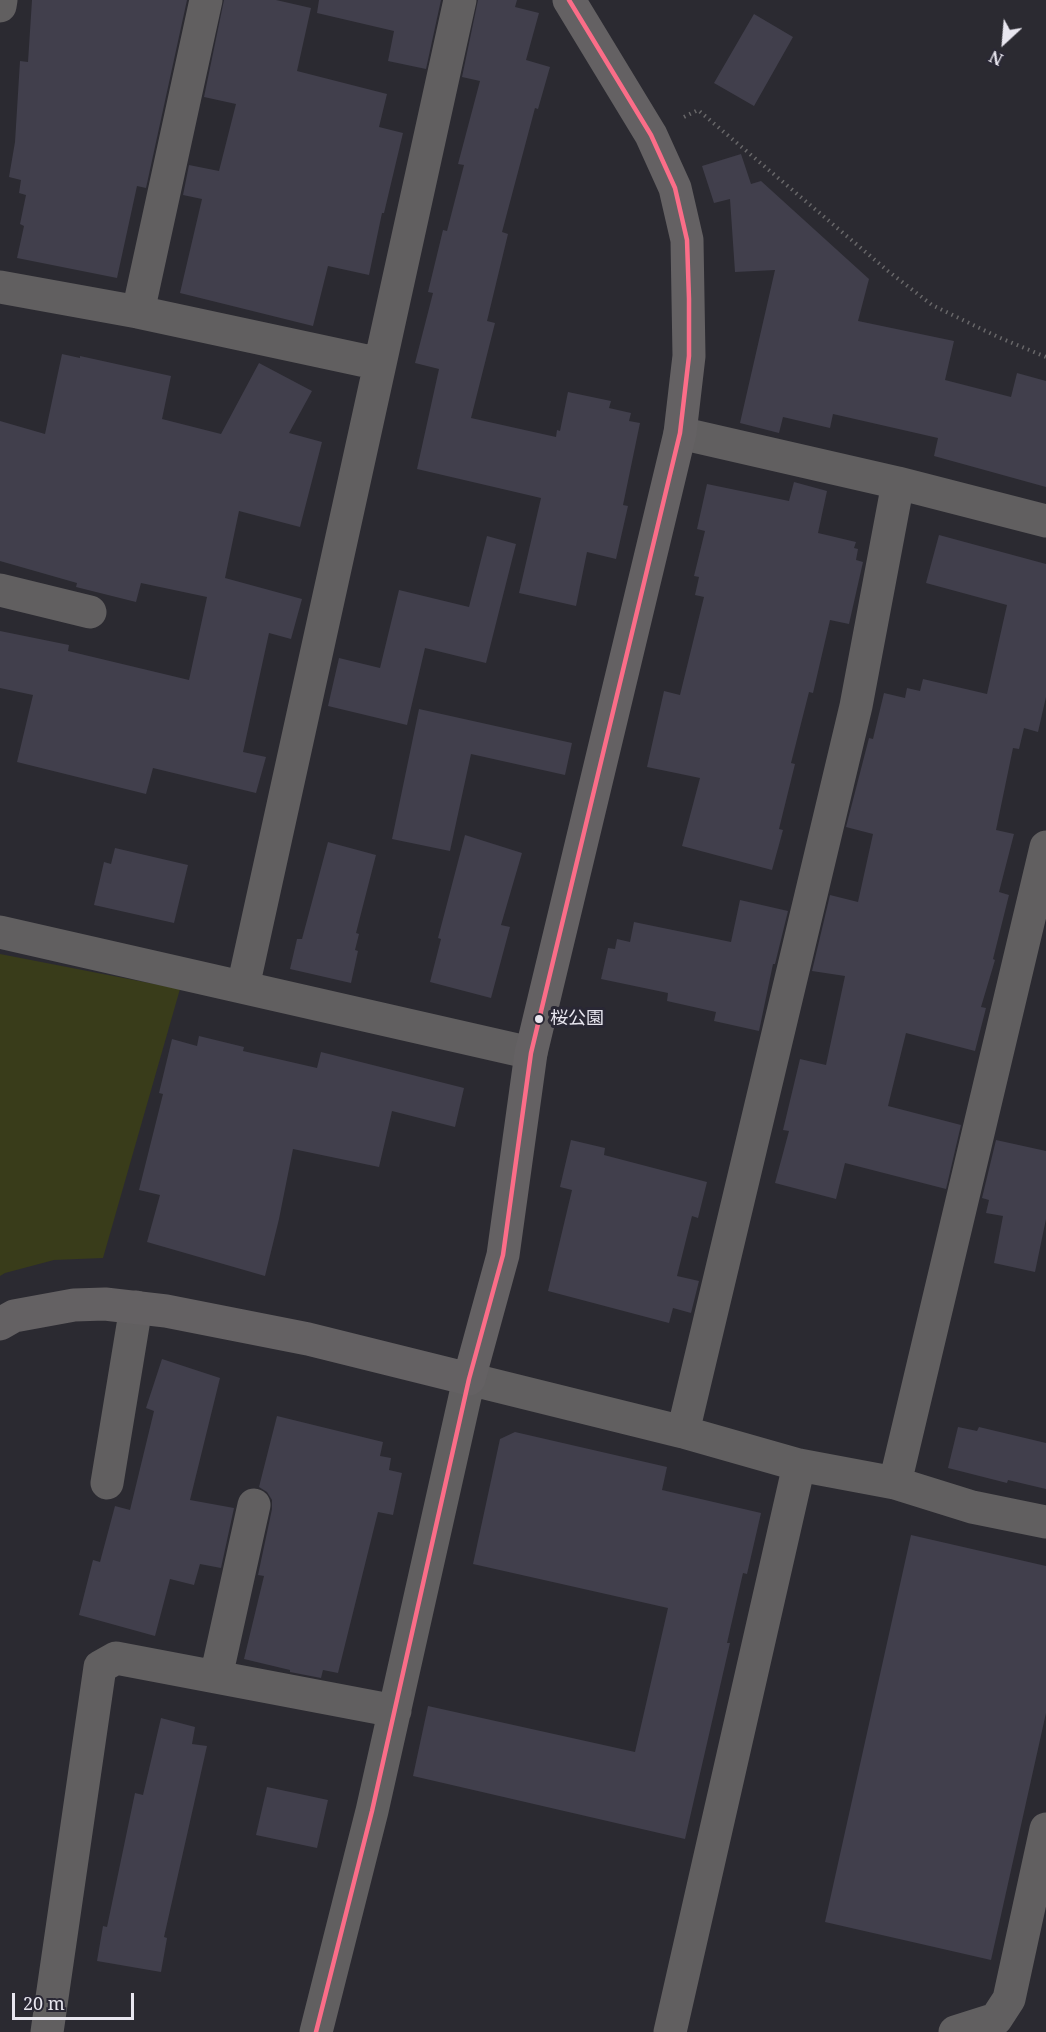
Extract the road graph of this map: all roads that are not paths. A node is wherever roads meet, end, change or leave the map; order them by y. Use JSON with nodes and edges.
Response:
{"nodes":[{"id":1,"x":0,"y":0,"type":"edge"},
{"id":2,"x":206,"y":0,"type":"edge"},
{"id":3,"x":460,"y":0,"type":"edge"},
{"id":4,"x":568,"y":0,"type":"edge"},
{"id":5,"x":0,"y":6,"type":"edge"},
{"id":6,"x":0,"y":287,"type":"edge"},
{"id":7,"x":138,"y":312,"type":"junction"},
{"id":8,"x":380,"y":364,"type":"junction"},
{"id":9,"x":680,"y":433,"type":"junction"},
{"id":10,"x":898,"y":483,"type":"junction"},
{"id":11,"x":1046,"y":521,"type":"edge"},
{"id":12,"x":0,"y":590,"type":"edge"},
{"id":13,"x":90,"y":612,"type":"dead end"},
{"id":14,"x":1046,"y":847,"type":"edge"},
{"id":15,"x":0,"y":932,"type":"edge"},
{"id":16,"x":243,"y":987,"type":"junction"},
{"id":17,"x":531,"y":1053,"type":"junction"},
{"id":18,"x":136,"y":1307,"type":"junction"},
{"id":19,"x":0,"y":1324,"type":"edge"},
{"id":20,"x":469,"y":1379,"type":"junction"},
{"id":21,"x":683,"y":1432,"type":"junction"},
{"id":22,"x":799,"y":1465,"type":"junction"},
{"id":23,"x":107,"y":1483,"type":"dead end"},
{"id":24,"x":896,"y":1483,"type":"junction"},
{"id":25,"x":254,"y":1505,"type":"dead end"},
{"id":26,"x":1046,"y":1522,"type":"edge"},
{"id":27,"x":216,"y":1677,"type":"junction"},
{"id":28,"x":395,"y":1711,"type":"junction"},
{"id":29,"x":1046,"y":1829,"type":"edge"},
{"id":30,"x":47,"y":2032,"type":"edge"},
{"id":31,"x":316,"y":2032,"type":"edge"},
{"id":32,"x":670,"y":2032,"type":"edge"},
{"id":33,"x":955,"y":2032,"type":"edge"}],
"edges":[{"from":1,"to":5,"type":"street"},
{"from":2,"to":7,"type":"street"},
{"from":3,"to":8,"type":"street"},
{"from":4,"to":9,"type":"street"},
{"from":6,"to":7,"type":"street"},
{"from":7,"to":8,"type":"street"},
{"from":8,"to":16,"type":"street"},
{"from":9,"to":10,"type":"street"},
{"from":9,"to":17,"type":"street"},
{"from":10,"to":11,"type":"street"},
{"from":10,"to":21,"type":"street"},
{"from":12,"to":13,"type":"street"},
{"from":14,"to":24,"type":"street"},
{"from":15,"to":16,"type":"street"},
{"from":16,"to":17,"type":"street"},
{"from":17,"to":20,"type":"street"},
{"from":18,"to":19,"type":"street"},
{"from":18,"to":20,"type":"street"},
{"from":18,"to":23,"type":"street"},
{"from":20,"to":21,"type":"street"},
{"from":20,"to":28,"type":"street"},
{"from":21,"to":22,"type":"street"},
{"from":22,"to":24,"type":"street"},
{"from":22,"to":32,"type":"street"},
{"from":24,"to":26,"type":"street"},
{"from":25,"to":27,"type":"street"},
{"from":27,"to":28,"type":"street"},
{"from":27,"to":30,"type":"street"},
{"from":28,"to":31,"type":"street"},
{"from":29,"to":33,"type":"street"}]}
